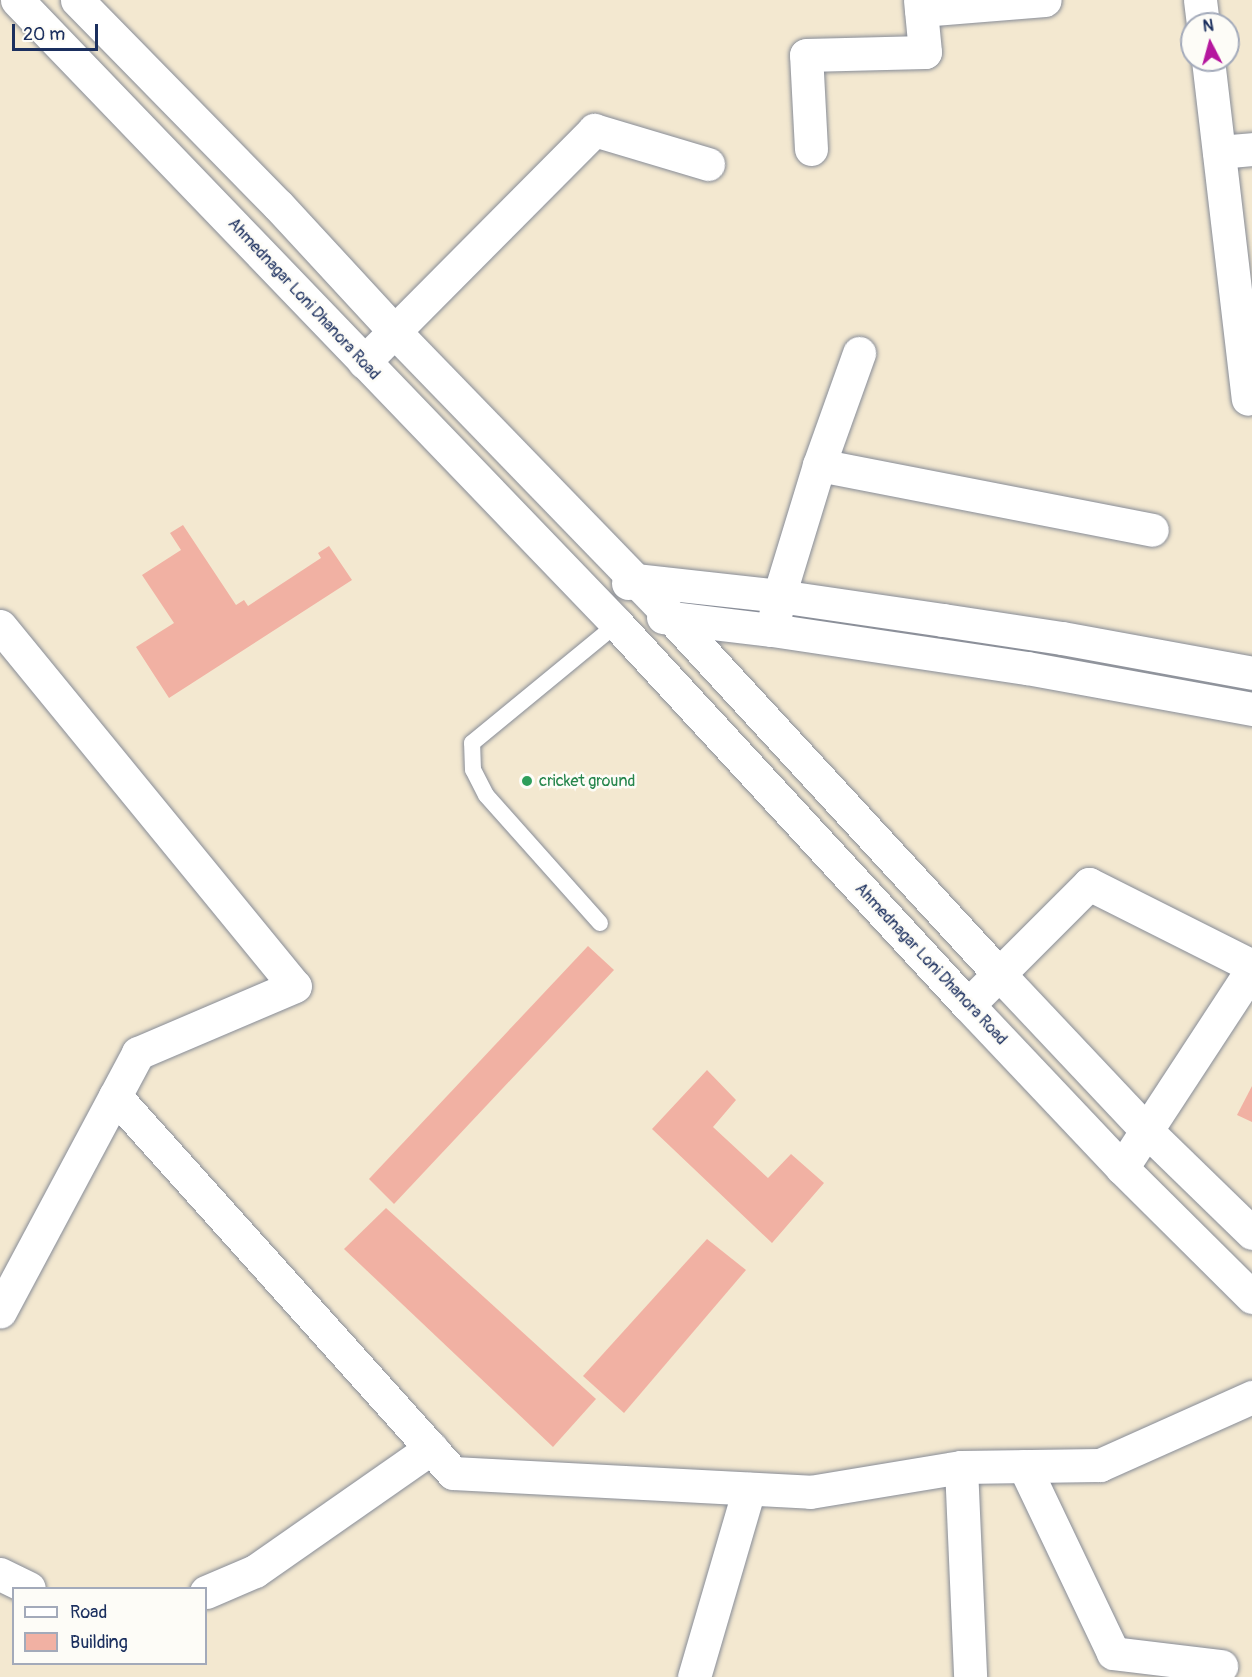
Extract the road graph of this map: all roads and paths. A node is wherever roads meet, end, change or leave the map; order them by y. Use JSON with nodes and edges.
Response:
{"nodes":[{"id":1,"x":17,"y":0,"type":"edge"},
{"id":2,"x":77,"y":0,"type":"edge"},
{"id":3,"x":1045,"y":0,"type":"edge"},
{"id":4,"x":920,"y":5,"type":"edge"},
{"id":5,"x":1209,"y":72,"type":"edge"},
{"id":6,"x":811,"y":148,"type":"dead end"},
{"id":7,"x":1252,"y":149,"type":"edge"},
{"id":8,"x":1219,"y":152,"type":"junction"},
{"id":9,"x":708,"y":164,"type":"dead end"},
{"id":10,"x":395,"y":332,"type":"junction"},
{"id":11,"x":859,"y":353,"type":"dead end"},
{"id":12,"x":364,"y":362,"type":"junction"},
{"id":13,"x":1248,"y":399,"type":"dead end"},
{"id":14,"x":819,"y":465,"type":"junction"},
{"id":15,"x":1152,"y":530,"type":"dead end"},
{"id":16,"x":635,"y":580,"type":"junction"},
{"id":17,"x":778,"y":596,"type":"junction"},
{"id":18,"x":590,"y":597,"type":"junction"},
{"id":19,"x":670,"y":616,"type":"junction"},
{"id":20,"x":616,"y":624,"type":"junction"},
{"id":21,"x":0,"y":626,"type":"edge"},
{"id":22,"x":772,"y":630,"type":"junction"},
{"id":23,"x":1252,"y":673,"type":"edge"},
{"id":24,"x":1252,"y":709,"type":"edge"},
{"id":25,"x":600,"y":923,"type":"dead end"},
{"id":26,"x":1252,"y":967,"type":"edge"},
{"id":27,"x":1000,"y":975,"type":"junction"},
{"id":28,"x":968,"y":1005,"type":"junction"},
{"id":29,"x":115,"y":1096,"type":"junction"},
{"id":30,"x":1147,"y":1131,"type":"junction"},
{"id":31,"x":1122,"y":1168,"type":"junction"},
{"id":32,"x":1252,"y":1233,"type":"edge"},
{"id":33,"x":1252,"y":1297,"type":"edge"},
{"id":34,"x":0,"y":1311,"type":"edge"},
{"id":35,"x":1252,"y":1397,"type":"edge"},
{"id":36,"x":431,"y":1448,"type":"junction"},
{"id":37,"x":1024,"y":1466,"type":"junction"},
{"id":38,"x":961,"y":1467,"type":"junction"},
{"id":39,"x":749,"y":1489,"type":"junction"},
{"id":40,"x":0,"y":1574,"type":"edge"},
{"id":41,"x":27,"y":1587,"type":"edge"},
{"id":42,"x":207,"y":1592,"type":"edge"},
{"id":43,"x":969,"y":1663,"type":"edge"},
{"id":44,"x":1221,"y":1666,"type":"dead end"},
{"id":45,"x":694,"y":1677,"type":"edge"},
{"id":46,"x":949,"y":1677,"type":"edge"}],
"edges":[{"from":1,"to":12,"type":"street","name":"Ahmednagar Loni Dhanora Road"},
{"from":2,"to":10,"type":"street"},
{"from":3,"to":4,"type":"street"},
{"from":4,"to":6,"type":"street"},
{"from":5,"to":8,"type":"street"},
{"from":7,"to":8,"type":"street"},
{"from":8,"to":13,"type":"street"},
{"from":9,"to":10,"type":"street"},
{"from":10,"to":12,"type":"street"},
{"from":10,"to":16,"type":"street"},
{"from":11,"to":14,"type":"street"},
{"from":12,"to":18,"type":"street","name":"Ahmednagar Loni Dhanora Road"},
{"from":14,"to":15,"type":"street"},
{"from":14,"to":17,"type":"street"},
{"from":16,"to":17,"type":"street"},
{"from":16,"to":18,"type":"street"},
{"from":16,"to":19,"type":"street"},
{"from":17,"to":22,"type":"street"},
{"from":17,"to":23,"type":"street"},
{"from":18,"to":20,"type":"street","name":"Ahmednagar Loni Dhanora Road"},
{"from":19,"to":20,"type":"street"},
{"from":19,"to":22,"type":"street"},
{"from":19,"to":27,"type":"street"},
{"from":20,"to":25,"type":"lane"},
{"from":20,"to":28,"type":"street","name":"Ahmednagar Loni Dhanora Road"},
{"from":21,"to":29,"type":"street"},
{"from":22,"to":24,"type":"street"},
{"from":26,"to":27,"type":"street"},
{"from":26,"to":30,"type":"street"},
{"from":27,"to":28,"type":"street"},
{"from":27,"to":30,"type":"street"},
{"from":28,"to":31,"type":"street","name":"Ahmednagar Loni Dhanora Road"},
{"from":29,"to":34,"type":"street"},
{"from":29,"to":36,"type":"street"},
{"from":30,"to":31,"type":"street"},
{"from":30,"to":32,"type":"street"},
{"from":31,"to":33,"type":"street","name":"Ahmednagar Loni Dhanora Road"},
{"from":35,"to":37,"type":"street"},
{"from":36,"to":39,"type":"street"},
{"from":36,"to":42,"type":"street"},
{"from":37,"to":38,"type":"street"},
{"from":37,"to":44,"type":"street"},
{"from":38,"to":39,"type":"street"},
{"from":38,"to":43,"type":"street"},
{"from":39,"to":45,"type":"street"},
{"from":40,"to":41,"type":"street"},
{"from":43,"to":46,"type":"street"}]}
